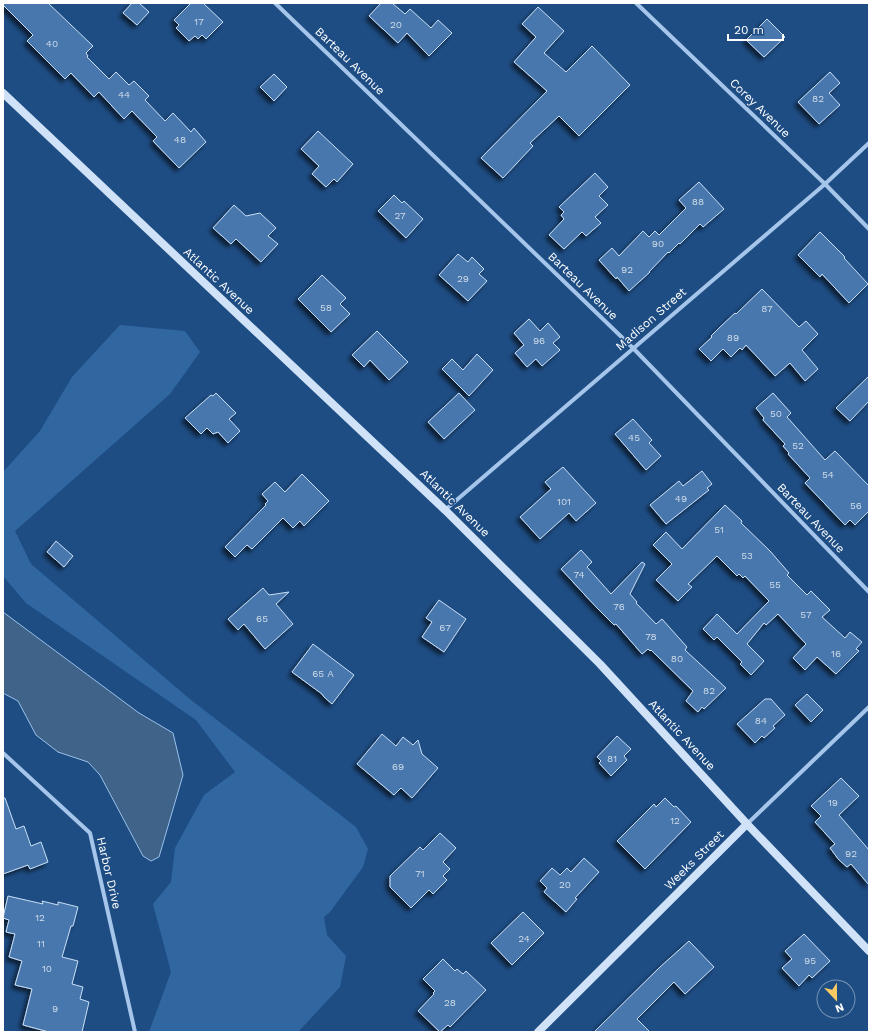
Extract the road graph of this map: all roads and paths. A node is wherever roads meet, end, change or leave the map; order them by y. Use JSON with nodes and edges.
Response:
{"nodes":[{"id":1,"x":275,"y":3,"type":"edge"},
{"id":2,"x":636,"y":3,"type":"edge"},
{"id":3,"x":3,"y":93,"type":"edge"},
{"id":4,"x":869,"y":143,"type":"edge"},
{"id":5,"x":825,"y":184,"type":"junction"},
{"id":6,"x":869,"y":230,"type":"edge"},
{"id":7,"x":633,"y":348,"type":"junction"},
{"id":8,"x":445,"y":510,"type":"junction"},
{"id":9,"x":869,"y":592,"type":"edge"},
{"id":10,"x":869,"y":707,"type":"edge"},
{"id":11,"x":3,"y":753,"type":"edge"},
{"id":12,"x":747,"y":824,"type":"junction"},
{"id":13,"x":869,"y":951,"type":"edge"},
{"id":14,"x":135,"y":1032,"type":"edge"},
{"id":15,"x":538,"y":1032,"type":"edge"}],
"edges":[{"from":1,"to":7,"type":"street","name":"Barteau Avenue"},
{"from":2,"to":5,"type":"street","name":"Corey Avenue"},
{"from":3,"to":8,"type":"main road","name":"Atlantic Avenue"},
{"from":4,"to":5,"type":"street","name":"Madison Street"},
{"from":5,"to":6,"type":"street","name":"Corey Avenue"},
{"from":5,"to":7,"type":"street","name":"Madison Street"},
{"from":7,"to":8,"type":"street","name":"Madison Street"},
{"from":7,"to":9,"type":"street","name":"Barteau Avenue"},
{"from":8,"to":12,"type":"main road","name":"Atlantic Avenue"},
{"from":10,"to":12,"type":"street","name":"Weeks Street"},
{"from":11,"to":14,"type":"street","name":"Harbor Drive"},
{"from":12,"to":13,"type":"main road","name":"Atlantic Avenue"},
{"from":12,"to":15,"type":"main road","name":"Weeks Street"}]}
